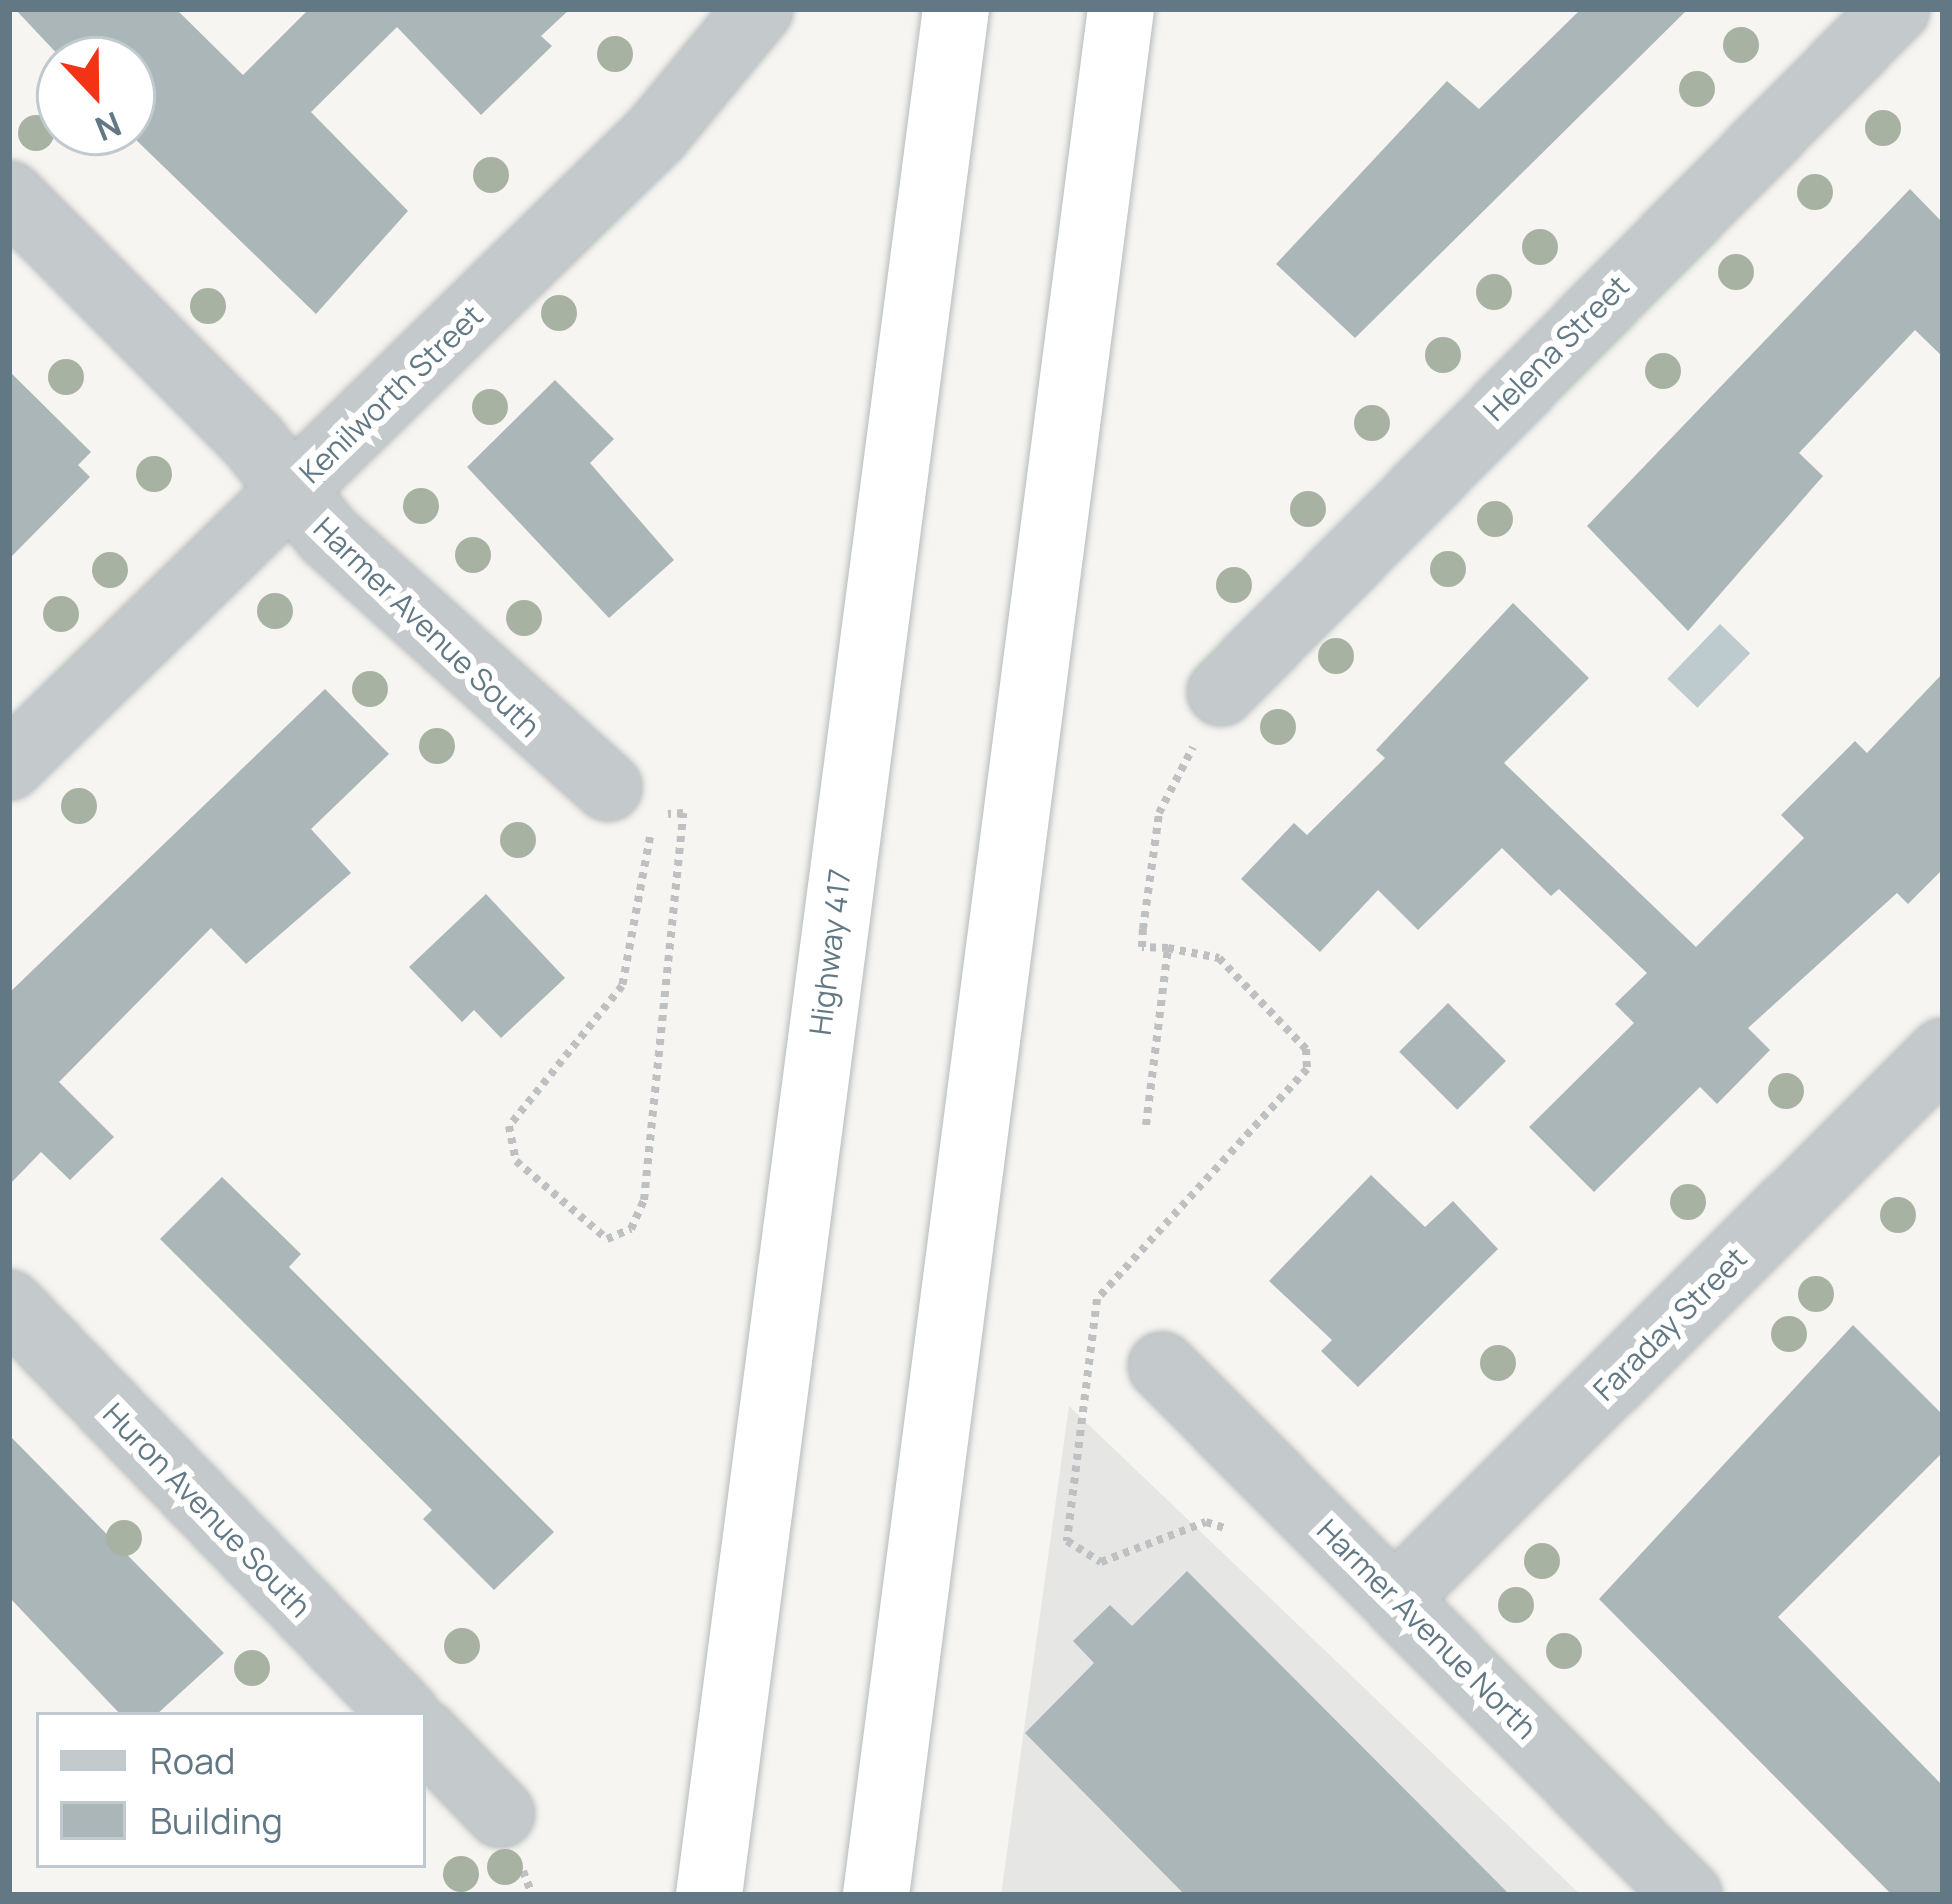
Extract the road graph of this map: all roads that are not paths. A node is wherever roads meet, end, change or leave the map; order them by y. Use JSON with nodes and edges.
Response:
{"nodes":[{"id":1,"x":760,"y":9,"type":"edge"},
{"id":2,"x":956,"y":9,"type":"edge"},
{"id":3,"x":1121,"y":9,"type":"edge"},
{"id":4,"x":1896,"y":9,"type":"edge"},
{"id":5,"x":9,"y":195,"type":"edge"},
{"id":6,"x":290,"y":490,"type":"junction"},
{"id":7,"x":1221,"y":692,"type":"road end"},
{"id":8,"x":9,"y":766,"type":"edge"},
{"id":9,"x":608,"y":787,"type":"dead end"},
{"id":10,"x":1943,"y":1052,"type":"edge"},
{"id":11,"x":9,"y":1304,"type":"edge"},
{"id":12,"x":1162,"y":1366,"type":"dead end"},
{"id":13,"x":1397,"y":1597,"type":"junction"},
{"id":14,"x":403,"y":1712,"type":"edge"},
{"id":15,"x":426,"y":1736,"type":"edge"},
{"id":16,"x":501,"y":1814,"type":"dead end"},
{"id":17,"x":709,"y":1895,"type":"edge"},
{"id":18,"x":876,"y":1895,"type":"edge"},
{"id":19,"x":1688,"y":1895,"type":"edge"}],
"edges":[{"from":1,"to":6,"type":"street","name":"Kenilworth Street"},
{"from":2,"to":17,"type":"highway","name":"Highway 417"},
{"from":3,"to":18,"type":"highway"},
{"from":4,"to":7,"type":"street","name":"Helena Street"},
{"from":5,"to":6,"type":"street","name":"Harmer Avenue South"},
{"from":6,"to":8,"type":"street","name":"Kenilworth Street"},
{"from":6,"to":9,"type":"street","name":"Harmer Avenue South"},
{"from":10,"to":13,"type":"street","name":"Faraday Street"},
{"from":11,"to":14,"type":"street","name":"Huron Avenue South"},
{"from":12,"to":13,"type":"street","name":"Harmer Avenue North"},
{"from":13,"to":19,"type":"street","name":"Harmer Avenue North"},
{"from":15,"to":16,"type":"street"}]}
